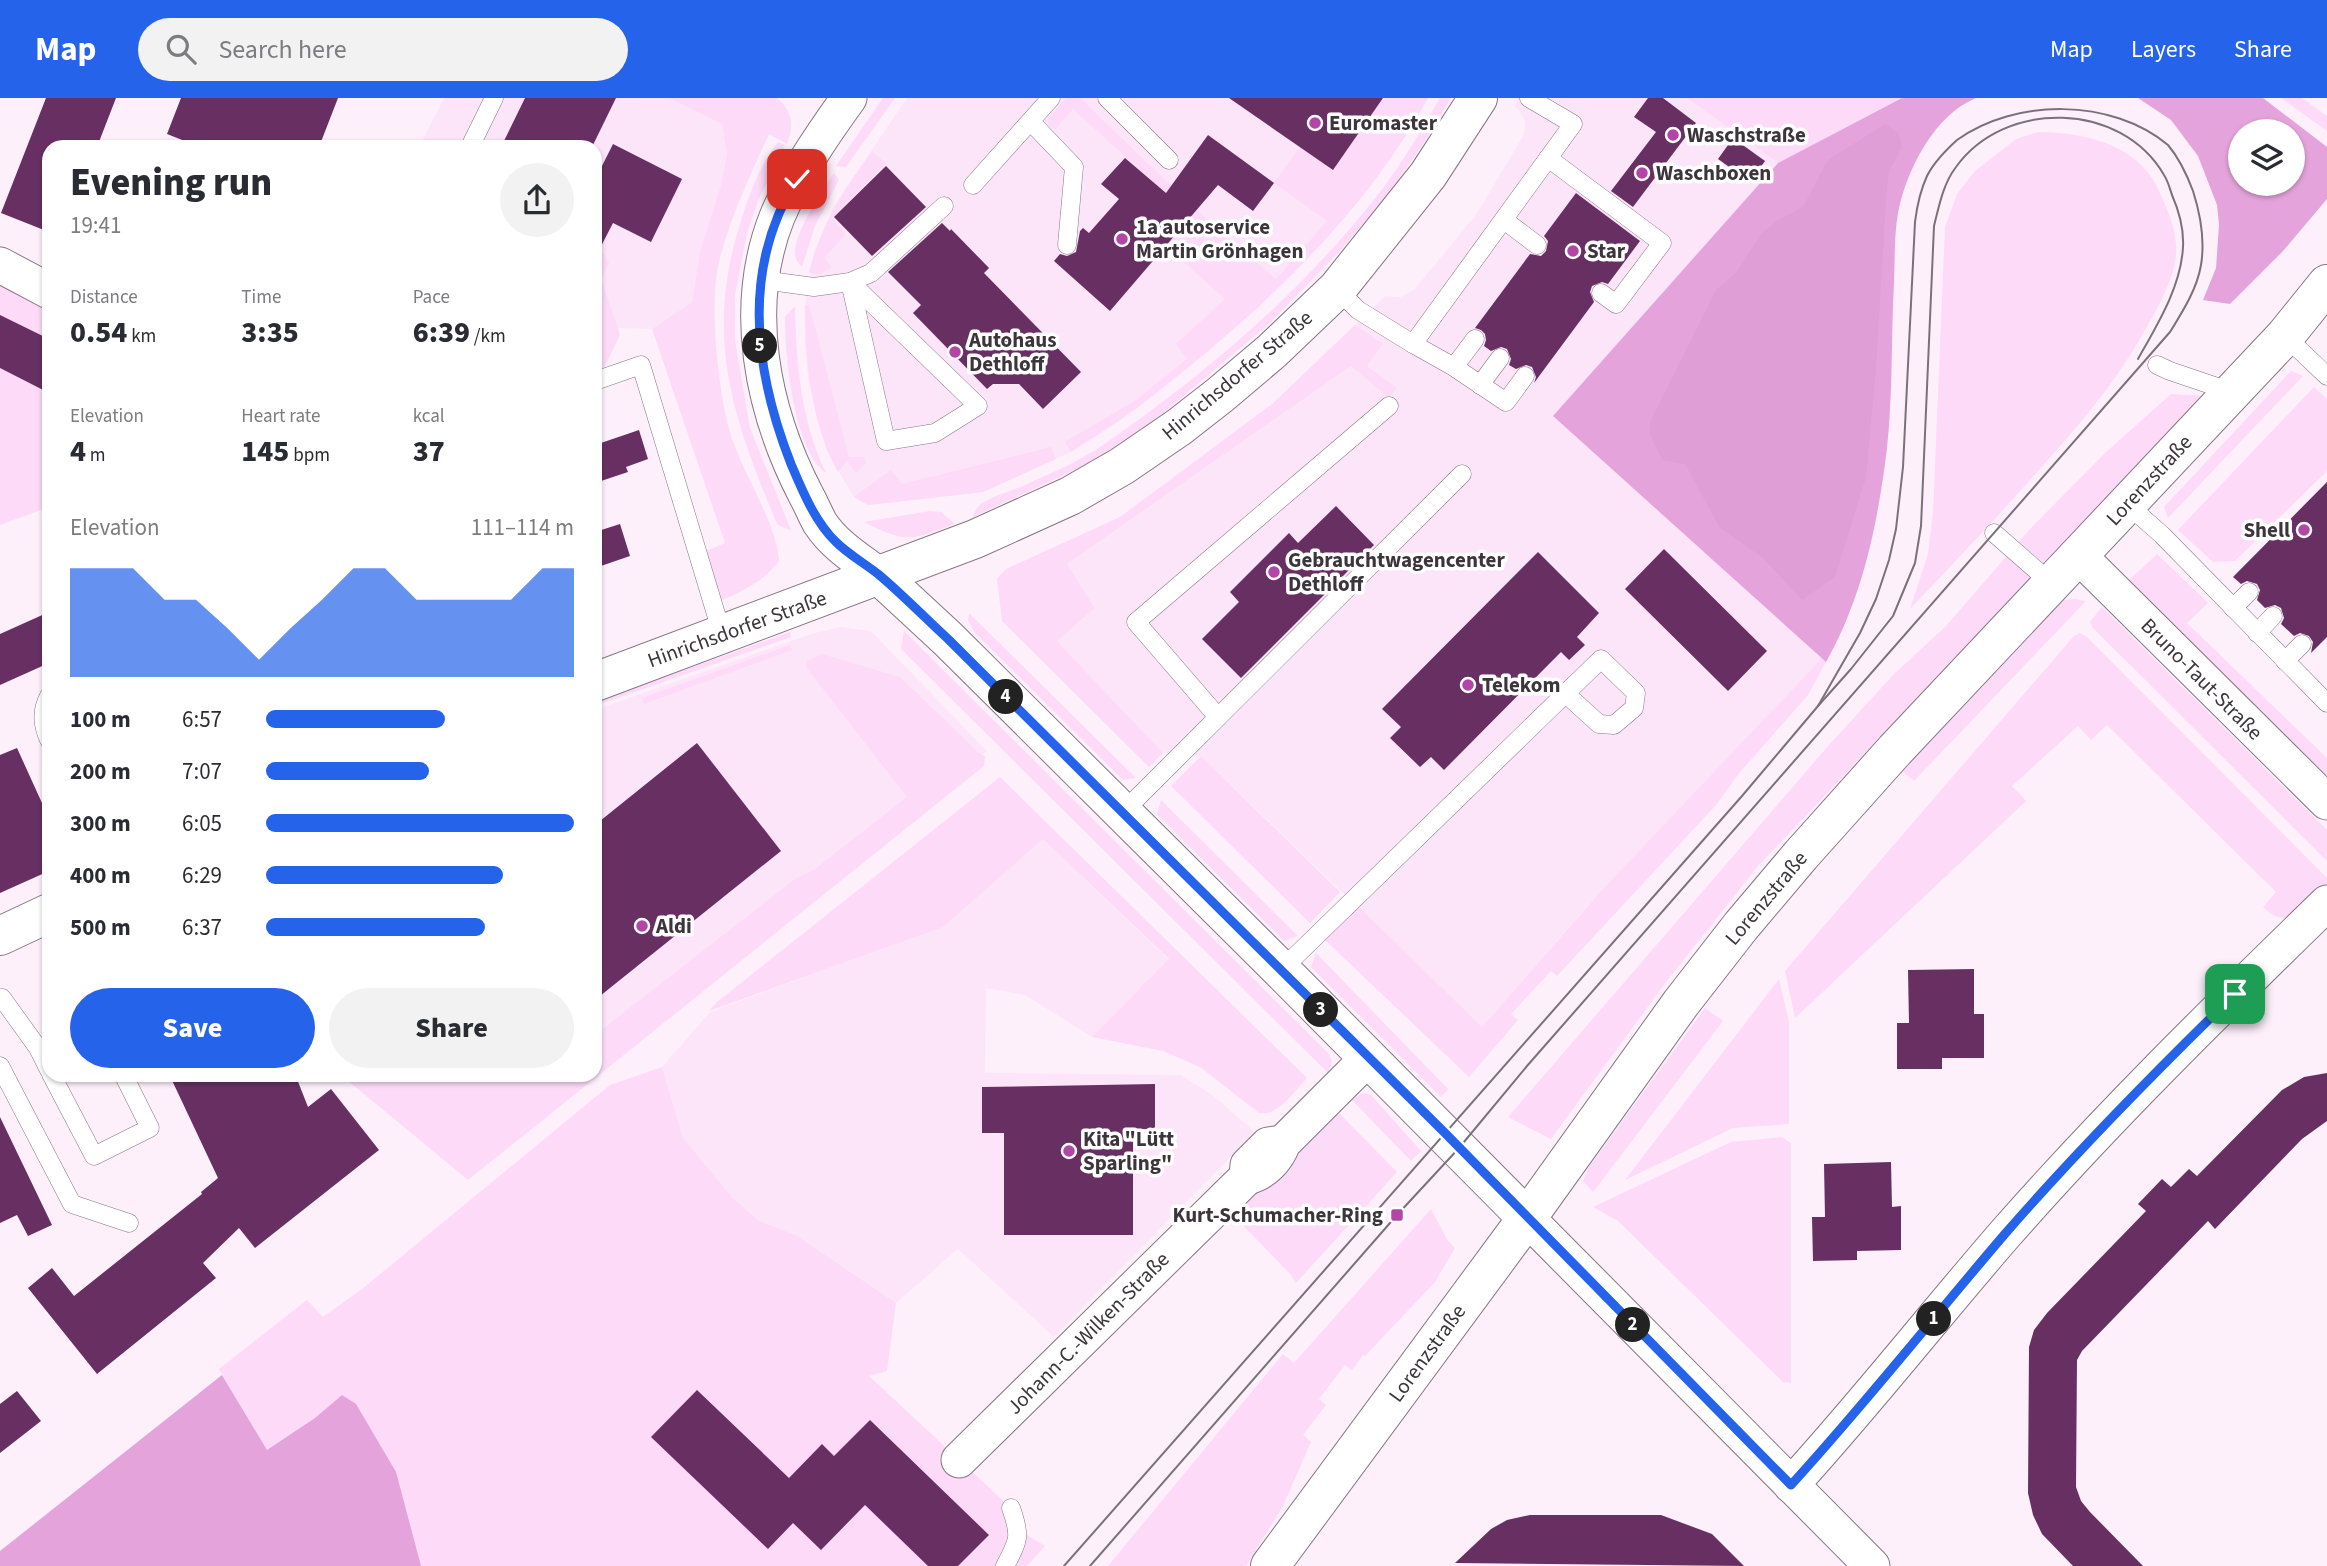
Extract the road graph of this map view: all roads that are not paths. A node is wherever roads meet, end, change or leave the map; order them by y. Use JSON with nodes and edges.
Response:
{"nodes":[{"id":1,"x":494,"y":98,"type":"edge"},
{"id":2,"x":1051,"y":98,"type":"edge"},
{"id":3,"x":1107,"y":98,"type":"edge"},
{"id":4,"x":1478,"y":98,"type":"edge"},
{"id":5,"x":1530,"y":98,"type":"edge"},
{"id":6,"x":844,"y":99,"type":"edge"},
{"id":7,"x":1031,"y":122,"type":"junction"},
{"id":8,"x":473,"y":140,"type":"edge"},
{"id":9,"x":1548,"y":158,"type":"junction"},
{"id":10,"x":1169,"y":160,"type":"dead end"},
{"id":11,"x":973,"y":185,"type":"dead end"},
{"id":12,"x":944,"y":206,"type":"dead end"},
{"id":13,"x":1504,"y":220,"type":"junction"},
{"id":14,"x":1068,"y":246,"type":"dead end"},
{"id":15,"x":1537,"y":246,"type":"dead end"},
{"id":16,"x":0,"y":265,"type":"edge"},
{"id":17,"x":762,"y":279,"type":"junction"},
{"id":18,"x":850,"y":282,"type":"junction"},
{"id":19,"x":2327,"y":284,"type":"edge"},
{"id":20,"x":42,"y":287,"type":"edge"},
{"id":21,"x":1337,"y":289,"type":"junction"},
{"id":22,"x":1601,"y":293,"type":"dead end"},
{"id":23,"x":2284,"y":336,"type":"junction"},
{"id":24,"x":1475,"y":339,"type":"dead end"},
{"id":25,"x":1413,"y":344,"type":"junction"},
{"id":26,"x":1500,"y":358,"type":"dead end"},
{"id":27,"x":2157,"y":365,"type":"dead end"},
{"id":28,"x":1454,"y":368,"type":"junction"},
{"id":29,"x":1525,"y":376,"type":"dead end"},
{"id":30,"x":2327,"y":376,"type":"edge"},
{"id":31,"x":602,"y":379,"type":"edge"},
{"id":32,"x":1480,"y":385,"type":"junction"},
{"id":33,"x":2232,"y":392,"type":"junction"},
{"id":34,"x":1389,"y":406,"type":"dead end"},
{"id":35,"x":1462,"y":474,"type":"dead end"},
{"id":36,"x":2127,"y":504,"type":"junction"},
{"id":37,"x":1994,"y":533,"type":"dead end"},
{"id":38,"x":2078,"y":555,"type":"junction"},
{"id":39,"x":880,"y":576,"type":"junction"},
{"id":40,"x":2051,"y":583,"type":"junction"},
{"id":41,"x":2249,"y":592,"type":"dead end"},
{"id":42,"x":2234,"y":608,"type":"junction"},
{"id":43,"x":2273,"y":616,"type":"dead end"},
{"id":44,"x":2257,"y":633,"type":"junction"},
{"id":45,"x":722,"y":634,"type":"junction"},
{"id":46,"x":2302,"y":644,"type":"dead end"},
{"id":47,"x":2285,"y":661,"type":"junction"},
{"id":48,"x":602,"y":679,"type":"edge"},
{"id":49,"x":1566,"y":694,"type":"dead end"},
{"id":50,"x":2327,"y":703,"type":"edge"},
{"id":51,"x":1218,"y":717,"type":"junction"},
{"id":52,"x":2327,"y":802,"type":"edge"},
{"id":53,"x":1122,"y":813,"type":"junction"},
{"id":54,"x":2327,"y":903,"type":"edge"},
{"id":55,"x":42,"y":917,"type":"edge"},
{"id":56,"x":0,"y":936,"type":"edge"},
{"id":57,"x":1281,"y":970,"type":"junction"},
{"id":58,"x":1,"y":999,"type":"edge"},
{"id":59,"x":42,"y":1057,"type":"edge"},
{"id":60,"x":1369,"y":1057,"type":"junction"},
{"id":61,"x":0,"y":1066,"type":"edge"},
{"id":62,"x":55,"y":1082,"type":"edge"},
{"id":63,"x":127,"y":1082,"type":"edge"},
{"id":64,"x":1527,"y":1218,"type":"junction"},
{"id":65,"x":129,"y":1223,"type":"dead end"},
{"id":66,"x":959,"y":1460,"type":"dead end"},
{"id":67,"x":1791,"y":1485,"type":"junction"},
{"id":68,"x":1012,"y":1508,"type":"dead end"},
{"id":69,"x":1005,"y":1566,"type":"edge"},
{"id":70,"x":1270,"y":1566,"type":"edge"},
{"id":71,"x":1872,"y":1566,"type":"edge"}],
"edges":[{"from":1,"to":8,"type":"lane"},
{"from":2,"to":7,"type":"lane"},
{"from":3,"to":10,"type":"lane"},
{"from":4,"to":21,"type":"street","name":"Hinrichsdorfer Straße"},
{"from":5,"to":9,"type":"lane"},
{"from":6,"to":17,"type":"street"},
{"from":7,"to":11,"type":"lane"},
{"from":7,"to":14,"type":"lane"},
{"from":9,"to":13,"type":"lane"},
{"from":9,"to":22,"type":"lane"},
{"from":12,"to":18,"type":"lane"},
{"from":13,"to":15,"type":"lane"},
{"from":13,"to":25,"type":"lane"},
{"from":16,"to":20,"type":"street"},
{"from":17,"to":18,"type":"lane"},
{"from":17,"to":39,"type":"street"},
{"from":18,"to":18,"type":"lane"},
{"from":19,"to":23,"type":"street","name":"Lorenzstraße"},
{"from":21,"to":25,"type":"lane"},
{"from":21,"to":39,"type":"street","name":"Hinrichsdorfer Straße"},
{"from":23,"to":30,"type":"lane"},
{"from":23,"to":33,"type":"street","name":"Lorenzstraße"},
{"from":24,"to":28,"type":"lane"},
{"from":25,"to":28,"type":"lane"},
{"from":26,"to":32,"type":"lane"},
{"from":27,"to":33,"type":"lane"},
{"from":28,"to":32,"type":"lane"},
{"from":29,"to":32,"type":"lane"},
{"from":31,"to":45,"type":"lane"},
{"from":33,"to":36,"type":"street","name":"Lorenzstraße"},
{"from":34,"to":51,"type":"lane"},
{"from":35,"to":51,"type":"lane"},
{"from":36,"to":38,"type":"street","name":"Lorenzstraße"},
{"from":36,"to":42,"type":"lane"},
{"from":37,"to":40,"type":"lane"},
{"from":38,"to":40,"type":"street","name":"Lorenzstraße"},
{"from":38,"to":52,"type":"street","name":"Bruno-Taut-Straße"},
{"from":39,"to":45,"type":"street","name":"Hinrichsdorfer Straße"},
{"from":39,"to":53,"type":"street"},
{"from":40,"to":64,"type":"street","name":"Lorenzstraße"},
{"from":41,"to":42,"type":"lane"},
{"from":42,"to":44,"type":"lane"},
{"from":43,"to":44,"type":"lane"},
{"from":44,"to":47,"type":"lane"},
{"from":45,"to":48,"type":"street","name":"Hinrichsdorfer Straße"},
{"from":46,"to":47,"type":"lane"},
{"from":47,"to":50,"type":"lane"},
{"from":49,"to":57,"type":"lane"},
{"from":51,"to":53,"type":"lane"},
{"from":53,"to":57,"type":"street"},
{"from":54,"to":67,"type":"street"},
{"from":55,"to":56,"type":"street"},
{"from":57,"to":60,"type":"street"},
{"from":58,"to":59,"type":"lane"},
{"from":60,"to":64,"type":"street"},
{"from":60,"to":66,"type":"street","name":"Johann-C.-Wilken-Straße"},
{"from":61,"to":65,"type":"lane"},
{"from":62,"to":63,"type":"lane"},
{"from":64,"to":67,"type":"street"},
{"from":64,"to":70,"type":"street","name":"Lorenzstraße"},
{"from":67,"to":71,"type":"street"},
{"from":68,"to":69,"type":"lane"}]}
